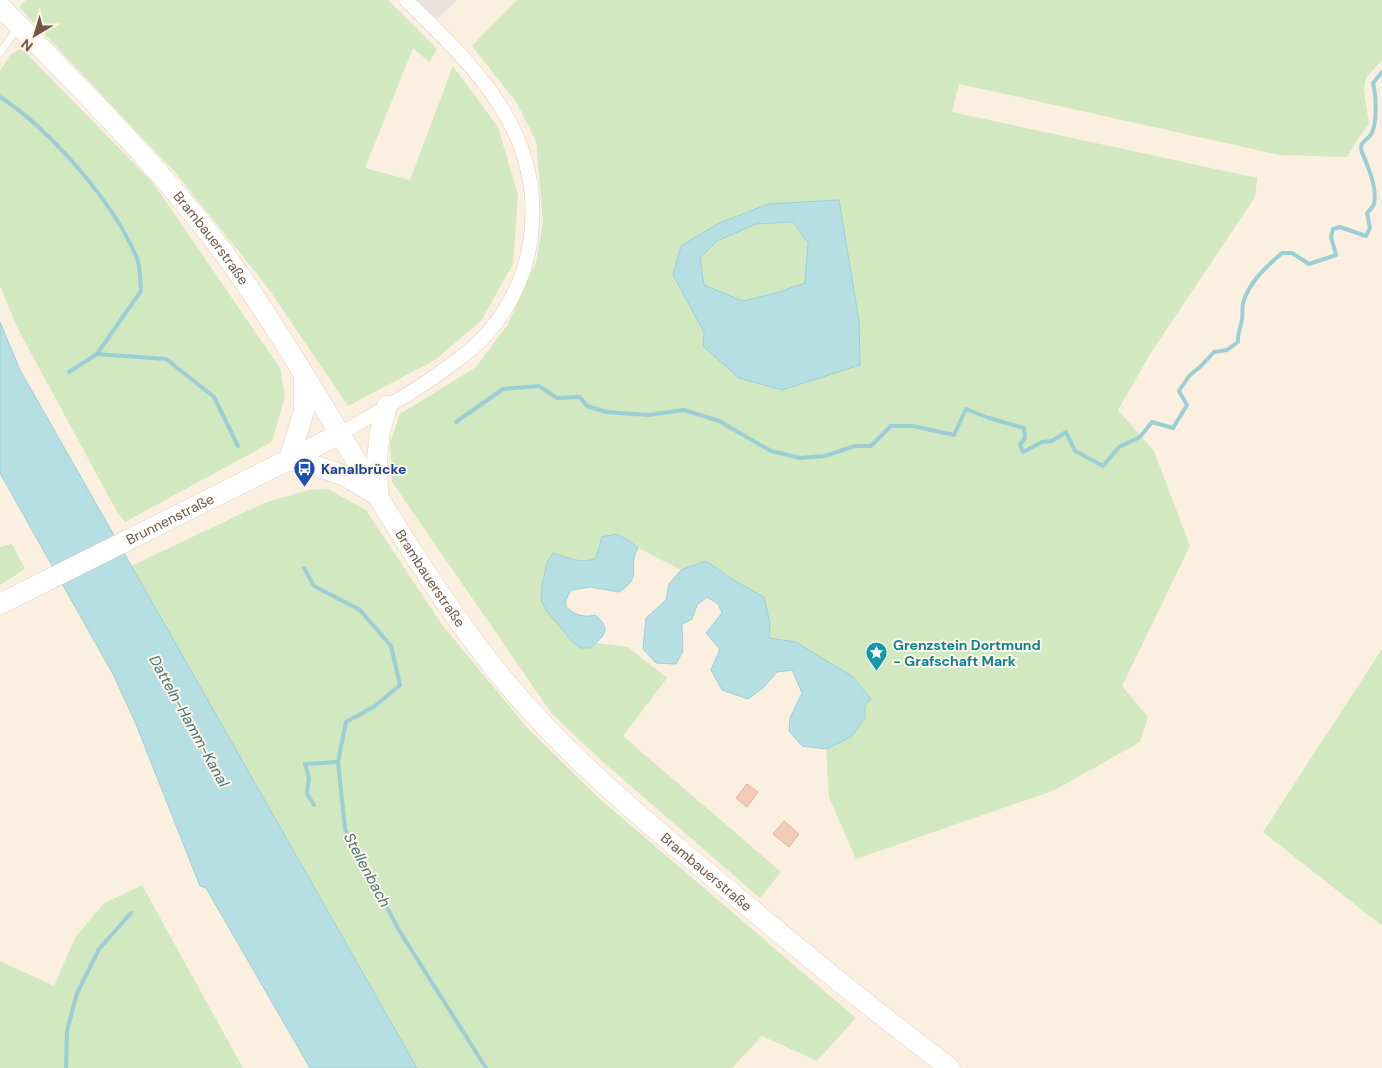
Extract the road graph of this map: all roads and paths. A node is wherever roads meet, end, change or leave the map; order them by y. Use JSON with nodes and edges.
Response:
{"nodes":[{"id":1,"x":406,"y":0,"type":"edge"},
{"id":2,"x":0,"y":6,"type":"edge"},
{"id":3,"x":20,"y":26,"type":"junction"},
{"id":4,"x":0,"y":52,"type":"edge"},
{"id":5,"x":304,"y":375,"type":"junction"},
{"id":6,"x":387,"y":406,"type":"junction"},
{"id":7,"x":340,"y":434,"type":"junction"},
{"id":8,"x":289,"y":460,"type":"junction"},
{"id":9,"x":378,"y":496,"type":"junction"},
{"id":10,"x":0,"y":604,"type":"edge"},
{"id":11,"x":950,"y":1068,"type":"edge"}],
"edges":[{"from":1,"to":6,"type":"street"},
{"from":2,"to":3,"type":"main road","name":"Brambauerstraße"},
{"from":3,"to":4,"type":"lane"},
{"from":3,"to":5,"type":"main road","name":"Brambauerstraße"},
{"from":5,"to":7,"type":"main road","name":"Brambauerstraße"},
{"from":5,"to":8,"type":"main road"},
{"from":6,"to":7,"type":"street"},
{"from":6,"to":9,"type":"main road"},
{"from":7,"to":8,"type":"main road","name":"Brunnenstraße"},
{"from":7,"to":9,"type":"main road","name":"Brambauerstraße"},
{"from":8,"to":9,"type":"main road"},
{"from":8,"to":10,"type":"main road","name":"Brunnenstraße"},
{"from":9,"to":11,"type":"main road","name":"Brambauerstraße"}]}
